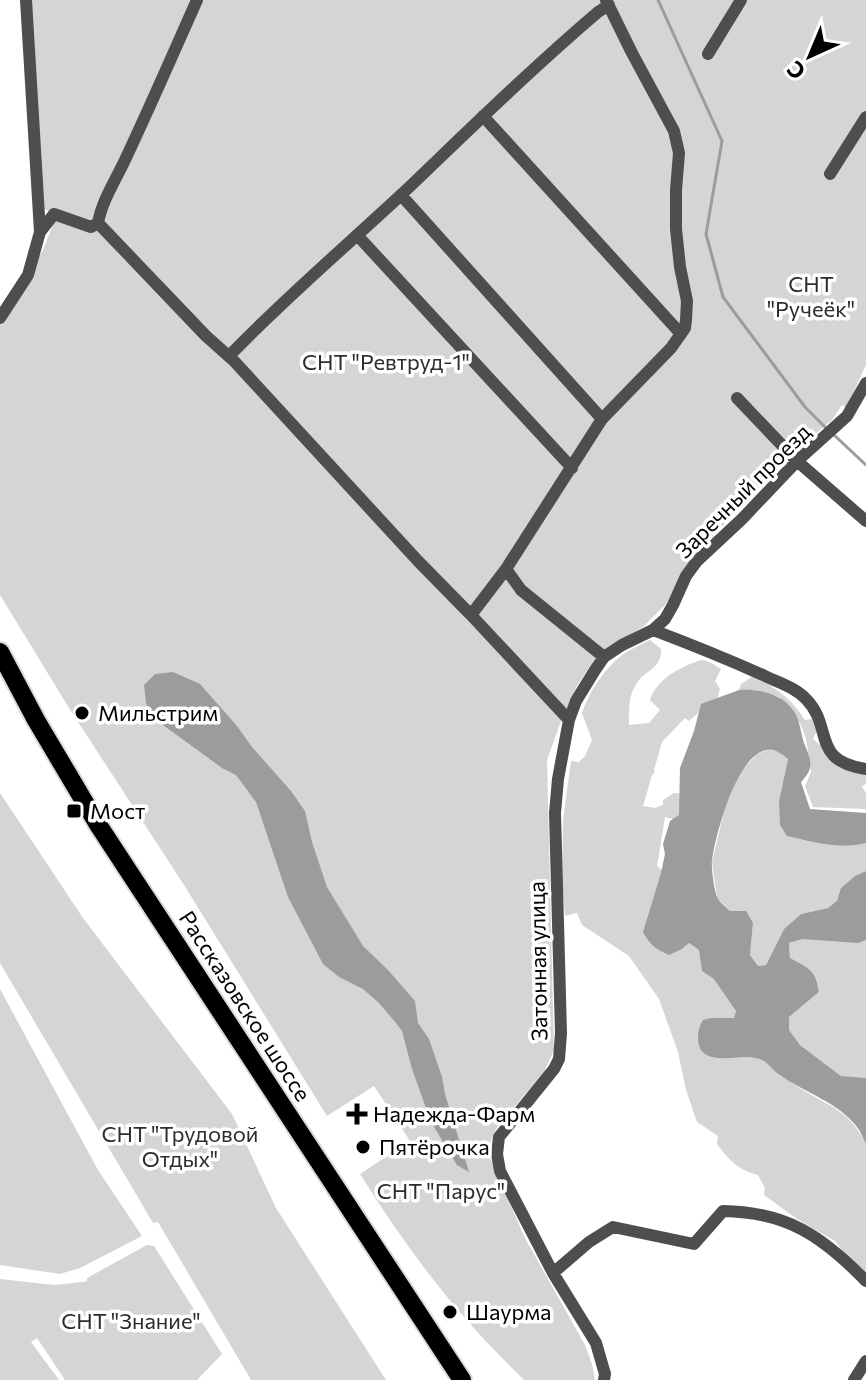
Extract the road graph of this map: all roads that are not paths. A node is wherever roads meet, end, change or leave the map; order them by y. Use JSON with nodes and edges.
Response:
{"nodes":[{"id":1,"x":26,"y":0,"type":"edge"},
{"id":2,"x":197,"y":0,"type":"edge"},
{"id":3,"x":741,"y":0,"type":"edge"},
{"id":4,"x":608,"y":3,"type":"edge"},
{"id":5,"x":708,"y":54,"type":"dead end"},
{"id":6,"x":483,"y":116,"type":"junction"},
{"id":7,"x":866,"y":117,"type":"edge"},
{"id":8,"x":830,"y":174,"type":"dead end"},
{"id":9,"x":401,"y":195,"type":"junction"},
{"id":10,"x":98,"y":223,"type":"junction"},
{"id":11,"x":40,"y":232,"type":"junction"},
{"id":12,"x":357,"y":235,"type":"junction"},
{"id":13,"x":0,"y":318,"type":"edge"},
{"id":14,"x":681,"y":334,"type":"junction"},
{"id":15,"x":229,"y":356,"type":"junction"},
{"id":16,"x":866,"y":383,"type":"edge"},
{"id":17,"x":737,"y":398,"type":"dead end"},
{"id":18,"x":602,"y":419,"type":"junction"},
{"id":19,"x":797,"y":461,"type":"junction"},
{"id":20,"x":572,"y":468,"type":"junction"},
{"id":21,"x":866,"y":521,"type":"edge"},
{"id":22,"x":506,"y":569,"type":"junction"},
{"id":23,"x":471,"y":615,"type":"junction"},
{"id":24,"x":653,"y":630,"type":"junction"},
{"id":25,"x":0,"y":652,"type":"edge"},
{"id":26,"x":604,"y":657,"type":"junction"},
{"id":27,"x":569,"y":720,"type":"junction"},
{"id":28,"x":866,"y":769,"type":"edge"},
{"id":29,"x":553,"y":1273,"type":"junction"},
{"id":30,"x":866,"y":1281,"type":"edge"},
{"id":31,"x":866,"y":1361,"type":"edge"},
{"id":32,"x":462,"y":1380,"type":"edge"},
{"id":33,"x":604,"y":1380,"type":"edge"},
{"id":34,"x":854,"y":1380,"type":"edge"}],
"edges":[{"from":1,"to":11,"type":"street"},
{"from":2,"to":10,"type":"street"},
{"from":3,"to":5,"type":"street"},
{"from":4,"to":6,"type":"street"},
{"from":4,"to":14,"type":"street"},
{"from":6,"to":9,"type":"street"},
{"from":6,"to":14,"type":"street"},
{"from":7,"to":8,"type":"street"},
{"from":9,"to":12,"type":"street"},
{"from":9,"to":18,"type":"street"},
{"from":10,"to":11,"type":"street"},
{"from":10,"to":15,"type":"street"},
{"from":11,"to":13,"type":"street"},
{"from":12,"to":15,"type":"street"},
{"from":12,"to":20,"type":"street"},
{"from":14,"to":18,"type":"street"},
{"from":15,"to":23,"type":"street"},
{"from":16,"to":19,"type":"street","name":"Заречный проезд"},
{"from":17,"to":19,"type":"street"},
{"from":18,"to":20,"type":"street"},
{"from":19,"to":21,"type":"street"},
{"from":19,"to":24,"type":"street","name":"Заречный проезд"},
{"from":20,"to":22,"type":"street"},
{"from":22,"to":23,"type":"street"},
{"from":22,"to":26,"type":"street"},
{"from":23,"to":27,"type":"street"},
{"from":24,"to":26,"type":"street","name":"Затонная улица"},
{"from":24,"to":28,"type":"street"},
{"from":25,"to":32,"type":"main road","name":"Рассказовское шоссе"},
{"from":26,"to":27,"type":"street","name":"Затонная улица"},
{"from":27,"to":29,"type":"street","name":"Затонная улица"},
{"from":29,"to":30,"type":"street"},
{"from":29,"to":33,"type":"street","name":"Затонная улица"},
{"from":31,"to":34,"type":"street"}]}
